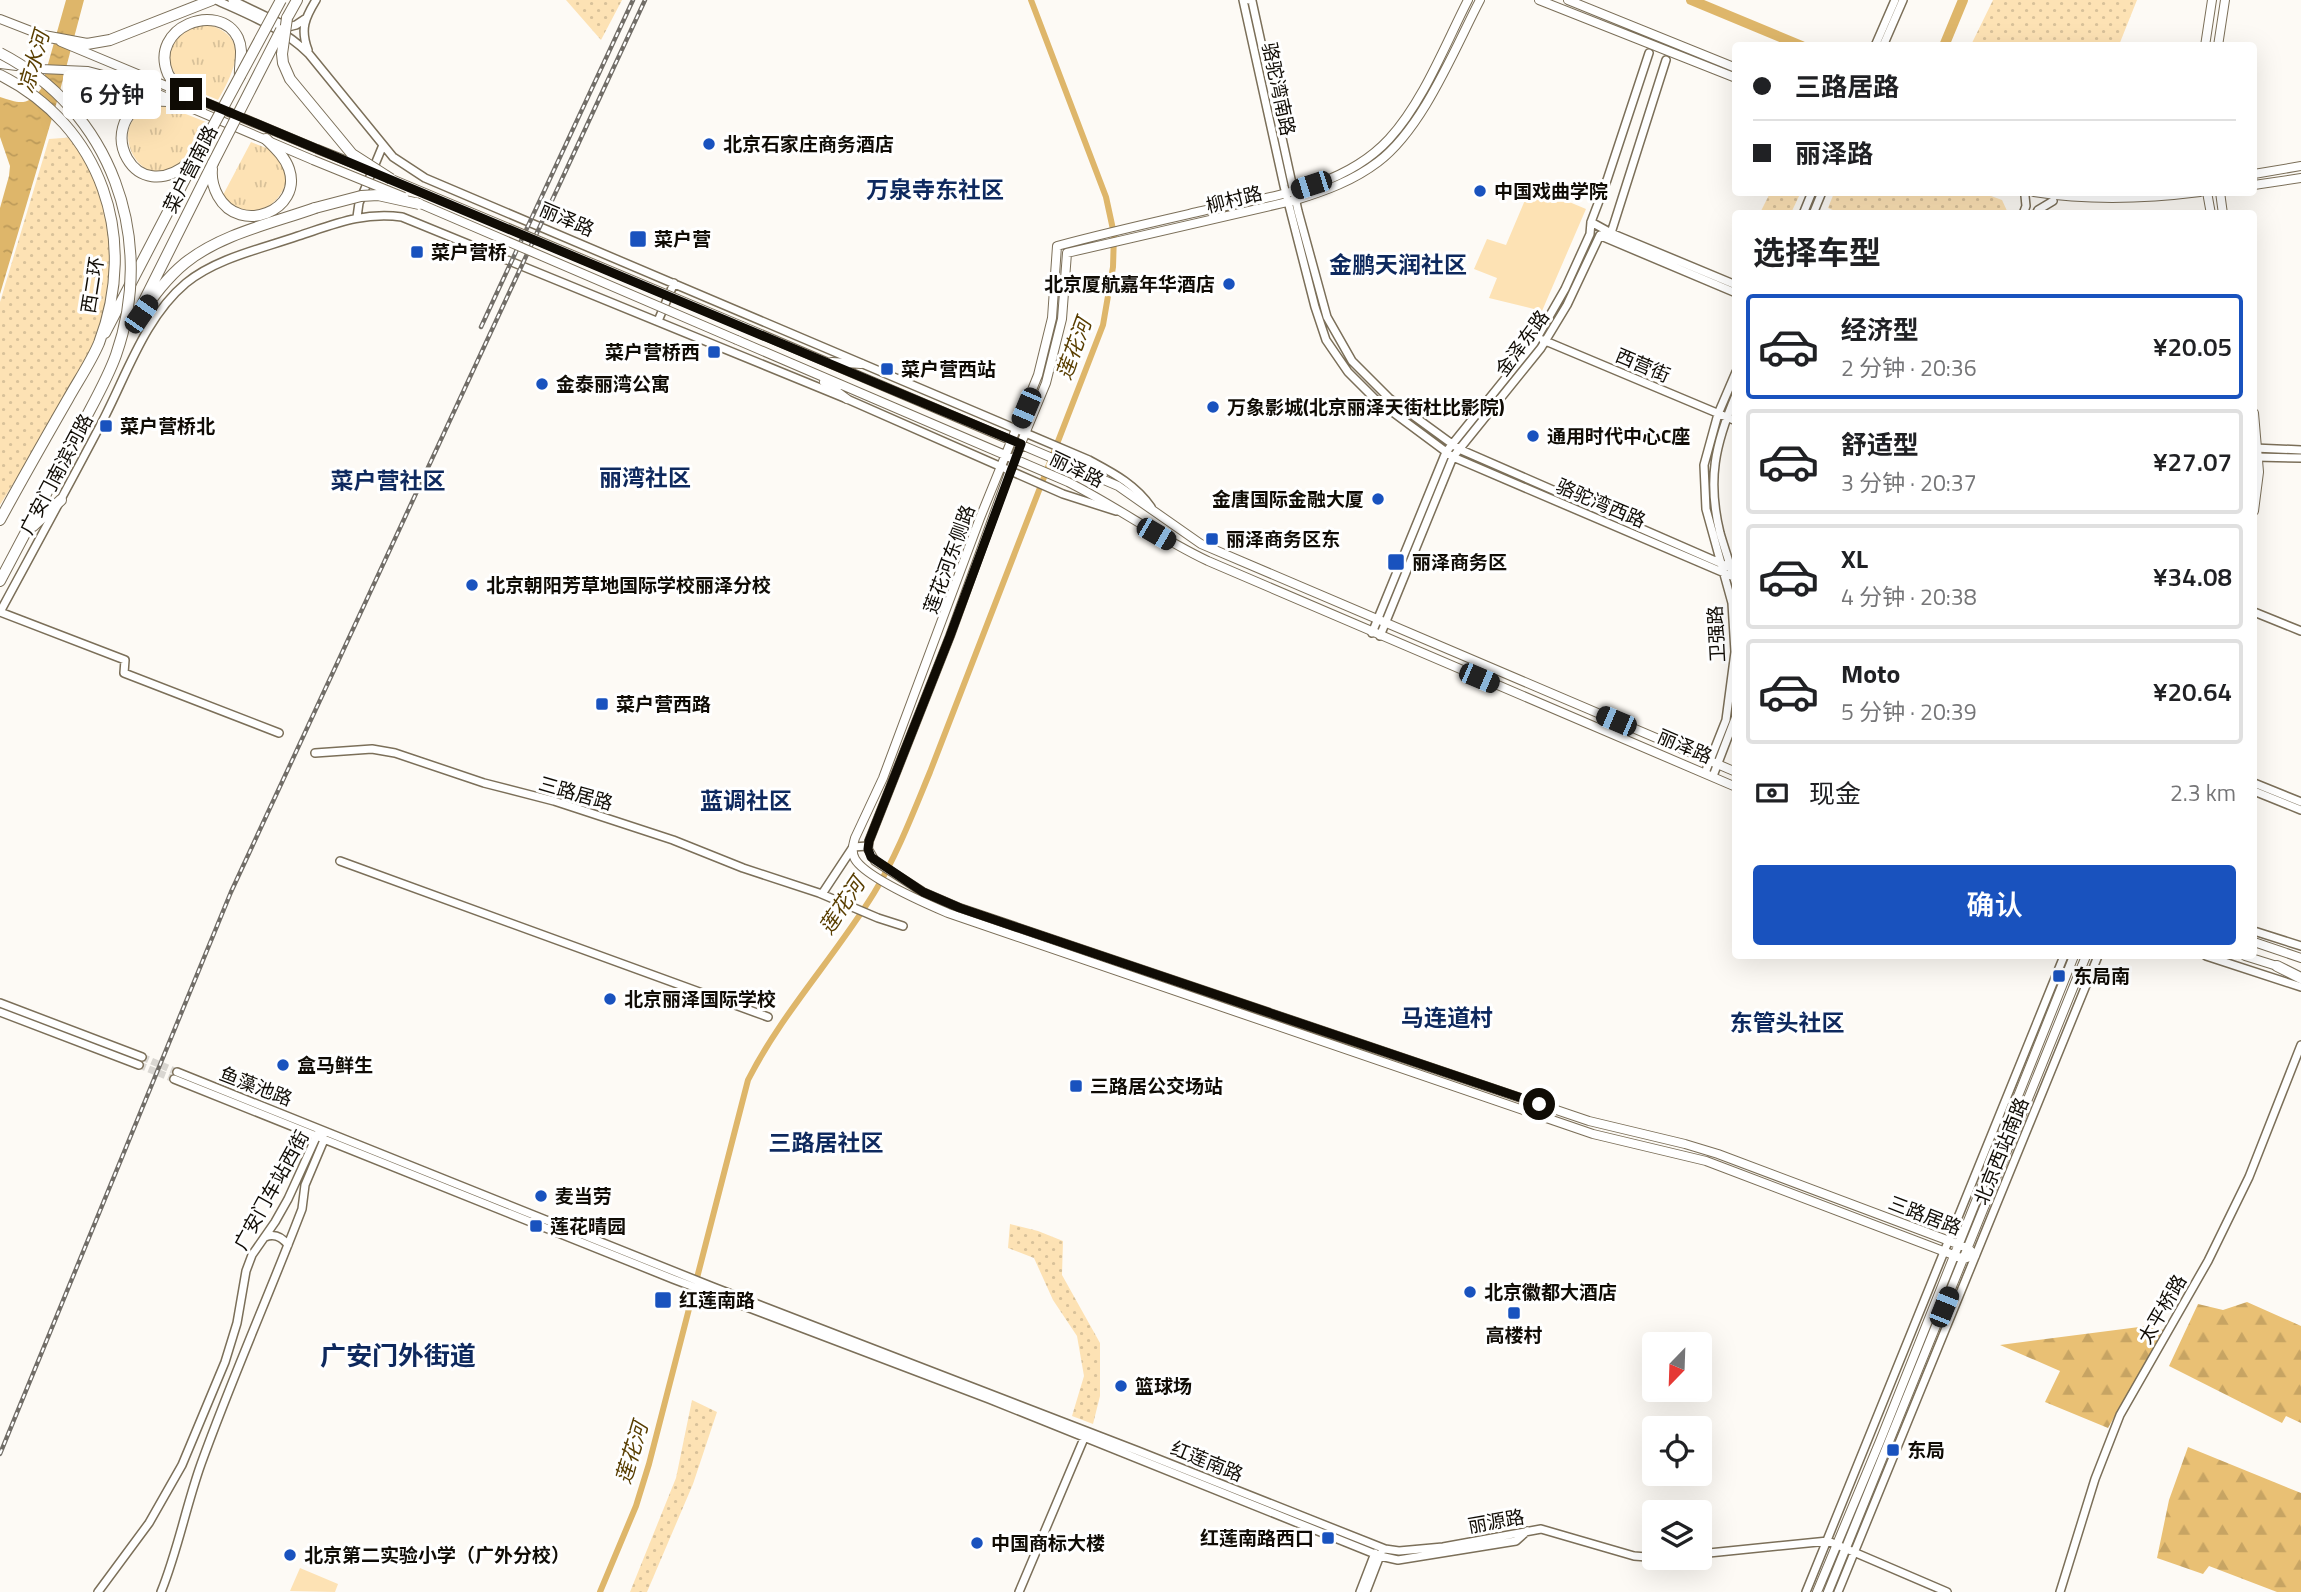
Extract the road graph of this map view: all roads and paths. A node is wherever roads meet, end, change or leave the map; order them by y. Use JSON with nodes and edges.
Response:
{"nodes":[{"id":1,"x":214,"y":0,"type":"edge"},
{"id":2,"x":232,"y":0,"type":"edge"},
{"id":3,"x":281,"y":0,"type":"edge"},
{"id":4,"x":297,"y":0,"type":"edge"},
{"id":5,"x":316,"y":0,"type":"edge"},
{"id":6,"x":1243,"y":0,"type":"edge"},
{"id":7,"x":1249,"y":0,"type":"edge"},
{"id":8,"x":1468,"y":0,"type":"edge"},
{"id":9,"x":1480,"y":0,"type":"edge"},
{"id":10,"x":1539,"y":0,"type":"edge"},
{"id":11,"x":1568,"y":0,"type":"edge"},
{"id":12,"x":1895,"y":0,"type":"edge"},
{"id":13,"x":1903,"y":0,"type":"edge"},
{"id":14,"x":2212,"y":0,"type":"edge"},
{"id":15,"x":2225,"y":0,"type":"edge"},
{"id":16,"x":287,"y":18,"type":"junction"},
{"id":17,"x":0,"y":19,"type":"edge"},
{"id":18,"x":305,"y":19,"type":"junction"},
{"id":19,"x":44,"y":36,"type":"junction"},
{"id":20,"x":1877,"y":42,"type":"edge"},
{"id":21,"x":1885,"y":42,"type":"edge"},
{"id":22,"x":2206,"y":42,"type":"edge"},
{"id":23,"x":2219,"y":42,"type":"edge"},
{"id":24,"x":0,"y":53,"type":"edge"},
{"id":25,"x":1649,"y":53,"type":"dead end"},
{"id":26,"x":309,"y":54,"type":"junction"},
{"id":27,"x":1667,"y":60,"type":"dead end"},
{"id":28,"x":0,"y":64,"type":"edge"},
{"id":29,"x":1732,"y":66,"type":"edge"},
{"id":30,"x":0,"y":75,"type":"edge"},
{"id":31,"x":240,"y":76,"type":"junction"},
{"id":32,"x":1732,"y":76,"type":"edge"},
{"id":33,"x":182,"y":98,"type":"junction"},
{"id":34,"x":265,"y":139,"type":"junction"},
{"id":35,"x":383,"y":145,"type":"junction"},
{"id":36,"x":197,"y":156,"type":"junction"},
{"id":37,"x":213,"y":163,"type":"junction"},
{"id":38,"x":2301,"y":166,"type":"edge"},
{"id":39,"x":2257,"y":173,"type":"edge"},
{"id":40,"x":2301,"y":178,"type":"edge"},
{"id":41,"x":391,"y":179,"type":"junction"},
{"id":42,"x":2257,"y":185,"type":"edge"},
{"id":43,"x":1291,"y":196,"type":"junction"},
{"id":44,"x":2025,"y":196,"type":"dead end"},
{"id":45,"x":2071,"y":196,"type":"edge"},
{"id":46,"x":2166,"y":196,"type":"edge"},
{"id":47,"x":2053,"y":201,"type":"dead end"},
{"id":48,"x":419,"y":204,"type":"junction"},
{"id":49,"x":2025,"y":210,"type":"edge"},
{"id":50,"x":2040,"y":210,"type":"edge"},
{"id":51,"x":357,"y":216,"type":"junction"},
{"id":52,"x":1591,"y":222,"type":"junction"},
{"id":53,"x":1611,"y":233,"type":"junction"},
{"id":54,"x":1590,"y":234,"type":"junction"},
{"id":55,"x":1600,"y":235,"type":"junction"},
{"id":56,"x":1057,"y":246,"type":"joint"},
{"id":57,"x":1068,"y":253,"type":"joint"},
{"id":58,"x":674,"y":283,"type":"junction"},
{"id":59,"x":1732,"y":283,"type":"edge"},
{"id":60,"x":1732,"y":291,"type":"edge"},
{"id":61,"x":658,"y":321,"type":"junction"},
{"id":62,"x":133,"y":325,"type":"junction"},
{"id":63,"x":1542,"y":339,"type":"junction"},
{"id":64,"x":99,"y":344,"type":"junction"},
{"id":65,"x":116,"y":355,"type":"junction"},
{"id":66,"x":825,"y":362,"type":"junction"},
{"id":67,"x":861,"y":364,"type":"junction"},
{"id":68,"x":810,"y":372,"type":"junction"},
{"id":69,"x":1732,"y":381,"type":"edge"},
{"id":70,"x":847,"y":399,"type":"junction"},
{"id":71,"x":1732,"y":405,"type":"edge"},
{"id":72,"x":1718,"y":414,"type":"junction"},
{"id":73,"x":1727,"y":417,"type":"junction"},
{"id":74,"x":1732,"y":419,"type":"edge"},
{"id":75,"x":1025,"y":433,"type":"junction"},
{"id":76,"x":1021,"y":444,"type":"junction"},
{"id":77,"x":1451,"y":444,"type":"junction"},
{"id":78,"x":1459,"y":449,"type":"junction"},
{"id":79,"x":2301,"y":450,"type":"edge"},
{"id":80,"x":1446,"y":452,"type":"junction"},
{"id":81,"x":2257,"y":452,"type":"edge"},
{"id":82,"x":2257,"y":452,"type":"edge"},
{"id":83,"x":1010,"y":457,"type":"junction"},
{"id":84,"x":1453,"y":457,"type":"junction"},
{"id":85,"x":2301,"y":458,"type":"edge"},
{"id":86,"x":1005,"y":469,"type":"junction"},
{"id":87,"x":61,"y":500,"type":"junction"},
{"id":88,"x":1151,"y":508,"type":"junction"},
{"id":89,"x":1124,"y":514,"type":"junction"},
{"id":90,"x":0,"y":520,"type":"edge"},
{"id":91,"x":27,"y":531,"type":"junction"},
{"id":92,"x":1720,"y":563,"type":"junction"},
{"id":93,"x":1732,"y":572,"type":"edge"},
{"id":94,"x":1732,"y":574,"type":"edge"},
{"id":95,"x":1732,"y":575,"type":"edge"},
{"id":96,"x":0,"y":581,"type":"edge"},
{"id":97,"x":0,"y":612,"type":"edge"},
{"id":98,"x":2257,"y":613,"type":"edge"},
{"id":99,"x":1381,"y":621,"type":"junction"},
{"id":100,"x":2301,"y":631,"type":"edge"},
{"id":101,"x":1376,"y":635,"type":"junction"},
{"id":102,"x":1732,"y":685,"type":"edge"},
{"id":103,"x":1732,"y":724,"type":"edge"},
{"id":104,"x":279,"y":733,"type":"dead end"},
{"id":105,"x":315,"y":753,"type":"dead end"},
{"id":106,"x":1714,"y":762,"type":"junction"},
{"id":107,"x":1732,"y":770,"type":"edge"},
{"id":108,"x":1709,"y":775,"type":"junction"},
{"id":109,"x":2257,"y":784,"type":"edge"},
{"id":110,"x":1732,"y":785,"type":"edge"},
{"id":111,"x":2257,"y":792,"type":"edge"},
{"id":112,"x":2301,"y":802,"type":"edge"},
{"id":113,"x":2301,"y":810,"type":"edge"},
{"id":114,"x":868,"y":846,"type":"junction"},
{"id":115,"x":853,"y":847,"type":"junction"},
{"id":116,"x":340,"y":861,"type":"dead end"},
{"id":117,"x":822,"y":894,"type":"junction"},
{"id":118,"x":902,"y":926,"type":"dead end"},
{"id":119,"x":2257,"y":932,"type":"edge"},
{"id":120,"x":2257,"y":943,"type":"edge"},
{"id":121,"x":2301,"y":946,"type":"edge"},
{"id":122,"x":2301,"y":958,"type":"edge"},
{"id":123,"x":2063,"y":959,"type":"edge"},
{"id":124,"x":2073,"y":959,"type":"edge"},
{"id":125,"x":2085,"y":959,"type":"edge"},
{"id":126,"x":2097,"y":959,"type":"edge"},
{"id":127,"x":2216,"y":959,"type":"edge"},
{"id":128,"x":2255,"y":959,"type":"edge"},
{"id":129,"x":2277,"y":966,"type":"joint"},
{"id":130,"x":2301,"y":976,"type":"edge"},
{"id":131,"x":2301,"y":986,"type":"edge"},
{"id":132,"x":0,"y":1003,"type":"edge"},
{"id":133,"x":0,"y":1012,"type":"edge"},
{"id":134,"x":768,"y":1017,"type":"dead end"},
{"id":135,"x":2301,"y":1045,"type":"edge"},
{"id":136,"x":176,"y":1076,"type":"tunnel mouth"},
{"id":137,"x":318,"y":1133,"type":"junction"},
{"id":138,"x":324,"y":1140,"type":"junction"},
{"id":139,"x":263,"y":1238,"type":"junction"},
{"id":140,"x":1948,"y":1241,"type":"junction"},
{"id":141,"x":1957,"y":1244,"type":"junction"},
{"id":142,"x":288,"y":1245,"type":"junction"},
{"id":143,"x":1968,"y":1248,"type":"junction"},
{"id":144,"x":1944,"y":1251,"type":"junction"},
{"id":145,"x":1953,"y":1255,"type":"junction"},
{"id":146,"x":1975,"y":1255,"type":"junction"},
{"id":147,"x":1964,"y":1259,"type":"junction"},
{"id":148,"x":692,"y":1282,"type":"junction"},
{"id":149,"x":225,"y":1362,"type":"junction"},
{"id":150,"x":237,"y":1366,"type":"junction"},
{"id":151,"x":1085,"y":1435,"type":"junction"},
{"id":152,"x":1880,"y":1441,"type":"junction"},
{"id":153,"x":182,"y":1465,"type":"junction"},
{"id":154,"x":1859,"y":1465,"type":"junction"},
{"id":155,"x":199,"y":1468,"type":"junction"},
{"id":156,"x":1528,"y":1531,"type":"junction"},
{"id":157,"x":1833,"y":1543,"type":"junction"},
{"id":158,"x":1380,"y":1547,"type":"junction"},
{"id":159,"x":1846,"y":1548,"type":"junction"},
{"id":160,"x":1855,"y":1552,"type":"junction"},
{"id":161,"x":1712,"y":1553,"type":"edge"},
{"id":162,"x":1377,"y":1555,"type":"junction"},
{"id":163,"x":1642,"y":1557,"type":"edge"},
{"id":164,"x":98,"y":1592,"type":"edge"},
{"id":165,"x":161,"y":1592,"type":"edge"},
{"id":166,"x":1018,"y":1592,"type":"edge"},
{"id":167,"x":1360,"y":1592,"type":"edge"},
{"id":168,"x":1366,"y":1592,"type":"edge"},
{"id":169,"x":1806,"y":1592,"type":"edge"},
{"id":170,"x":1817,"y":1592,"type":"edge"},
{"id":171,"x":1828,"y":1592,"type":"edge"},
{"id":172,"x":1838,"y":1592,"type":"edge"},
{"id":173,"x":1947,"y":1592,"type":"edge"},
{"id":174,"x":2060,"y":1592,"type":"edge"}],
"edges":[{"from":1,"to":19,"type":"highway"},
{"from":1,"to":26,"type":"street","name":"丽泽路"},
{"from":2,"to":18,"type":"street"},
{"from":3,"to":31,"type":"highway","bridge":true},
{"from":4,"to":16,"type":"highway","name":"菜户营南路"},
{"from":5,"to":18,"type":"street"},
{"from":6,"to":43,"type":"street","name":"骆驼湾南路"},
{"from":7,"to":43,"type":"street","name":"骆驼湾南路"},
{"from":8,"to":43,"type":"main road","name":"柳村路"},
{"from":9,"to":43,"type":"main road","name":"柳村路"},
{"from":10,"to":32,"type":"main road"},
{"from":11,"to":29,"type":"main road"},
{"from":12,"to":20,"type":"street"},
{"from":13,"to":21,"type":"street"},
{"from":14,"to":22,"type":"main road"},
{"from":15,"to":23,"type":"main road"},
{"from":16,"to":37,"type":"highway","name":"菜户营南路","bridge":true},
{"from":16,"to":41,"type":"highway","bridge":true},
{"from":17,"to":19,"type":"main road","name":"丽泽路"},
{"from":18,"to":26,"type":"street"},
{"from":19,"to":33,"type":"main road","name":"丽泽路"},
{"from":24,"to":65,"type":"highway","name":"西二环","bridge":true},
{"from":25,"to":52,"type":"street","name":"金泽东路"},
{"from":26,"to":35,"type":"street","name":"丽泽路"},
{"from":27,"to":53,"type":"street"},
{"from":28,"to":33,"type":"main road","name":"丽泽路","bridge":true},
{"from":30,"to":64,"type":"highway","name":"西二环"},
{"from":31,"to":33,"type":"highway"},
{"from":31,"to":36,"type":"highway","bridge":true},
{"from":33,"to":34,"type":"main road","name":"丽泽路"},
{"from":33,"to":36,"type":"highway"},
{"from":33,"to":41,"type":"main road","name":"丽泽路","bridge":true},
{"from":34,"to":37,"type":"highway"},
{"from":34,"to":48,"type":"main road","name":"丽泽路","bridge":true},
{"from":35,"to":51,"type":"street"},
{"from":35,"to":58,"type":"street","name":"丽泽路"},
{"from":36,"to":64,"type":"highway","name":"菜户营南路"},
{"from":37,"to":62,"type":"highway","name":"菜户营南路"},
{"from":38,"to":39,"type":"main road"},
{"from":40,"to":42,"type":"main road"},
{"from":41,"to":66,"type":"main road","name":"丽泽路","bridge":true},
{"from":43,"to":56,"type":"main road","name":"柳村路"},
{"from":43,"to":57,"type":"main road","name":"柳村路"},
{"from":43,"to":77,"type":"street","name":"骆驼湾南路"},
{"from":43,"to":80,"type":"street","name":"骆驼湾南路"},
{"from":44,"to":49,"type":"street"},
{"from":45,"to":46,"type":"main road"},
{"from":47,"to":50,"type":"street"},
{"from":48,"to":62,"type":"highway","bridge":true},
{"from":48,"to":68,"type":"main road","name":"丽泽路","bridge":true},
{"from":51,"to":61,"type":"street","name":"丽泽路"},
{"from":51,"to":87,"type":"street","name":"广安门南滨河路"},
{"from":52,"to":53,"type":"street"},
{"from":52,"to":54,"type":"street","name":"金泽东路"},
{"from":53,"to":55,"type":"street"},
{"from":53,"to":59,"type":"street"},
{"from":54,"to":55,"type":"street"},
{"from":54,"to":63,"type":"street","name":"金泽东路"},
{"from":55,"to":60,"type":"street"},
{"from":55,"to":63,"type":"street","name":"金泽东路"},
{"from":56,"to":75,"type":"main road","name":"莲花河东侧路"},
{"from":57,"to":75,"type":"main road","name":"莲花河东侧路"},
{"from":58,"to":61,"type":"street"},
{"from":58,"to":67,"type":"street","name":"丽泽路"},
{"from":61,"to":70,"type":"street","name":"丽泽路"},
{"from":62,"to":65,"type":"highway","name":"菜户营南路","bridge":true},
{"from":63,"to":72,"type":"street","name":"西营街"},
{"from":63,"to":77,"type":"street","name":"金泽东路"},
{"from":63,"to":78,"type":"street","name":"金泽东路"},
{"from":64,"to":90,"type":"highway","name":"西二环"},
{"from":65,"to":91,"type":"highway","name":"西二环","bridge":true},
{"from":66,"to":67,"type":"main road"},
{"from":66,"to":76,"type":"main road","name":"丽泽路"},
{"from":67,"to":75,"type":"street","name":"丽泽路"},
{"from":68,"to":70,"type":"main road"},
{"from":68,"to":83,"type":"main road","name":"丽泽路"},
{"from":69,"to":72,"type":"street","name":"卫强路"},
{"from":70,"to":86,"type":"street","name":"丽泽路"},
{"from":71,"to":73,"type":"street","name":"卫强路"},
{"from":72,"to":73,"type":"street","name":"西营街"},
{"from":72,"to":92,"type":"street","name":"卫强路"},
{"from":73,"to":74,"type":"street","name":"西营街"},
{"from":73,"to":93,"type":"street","name":"卫强路"},
{"from":75,"to":76,"type":"main road","name":"莲花河东侧路"},
{"from":75,"to":88,"type":"street","name":"丽泽路"},
{"from":76,"to":83,"type":"main road","name":"莲花河东侧路"},
{"from":76,"to":88,"type":"main road","name":"丽泽路"},
{"from":77,"to":78,"type":"street","name":"骆驼湾南路"},
{"from":77,"to":80,"type":"street","name":"金泽东路"},
{"from":78,"to":84,"type":"street","name":"金泽东路"},
{"from":78,"to":92,"type":"street","name":"骆驼湾西路"},
{"from":79,"to":81,"type":"street"},
{"from":80,"to":84,"type":"street","name":"骆驼湾南路"},
{"from":80,"to":99,"type":"street","name":"金泽东路"},
{"from":82,"to":85,"type":"street"},
{"from":83,"to":86,"type":"main road","name":"莲花河东侧路"},
{"from":83,"to":89,"type":"main road","name":"丽泽路"},
{"from":84,"to":95,"type":"street","name":"骆驼湾西路"},
{"from":84,"to":99,"type":"street","name":"金泽东路"},
{"from":86,"to":89,"type":"street","name":"丽泽路"},
{"from":86,"to":114,"type":"main road","name":"莲花河东侧路"},
{"from":86,"to":115,"type":"main road","name":"莲花河东侧路"},
{"from":87,"to":91,"type":"highway"},
{"from":87,"to":97,"type":"street","name":"广安门南滨河路"},
{"from":88,"to":99,"type":"main road","name":"丽泽路"},
{"from":89,"to":101,"type":"main road","name":"丽泽路"},
{"from":91,"to":96,"type":"highway","name":"西二环"},
{"from":92,"to":94,"type":"street","name":"卫强路"},
{"from":97,"to":104,"type":"street"},
{"from":98,"to":100,"type":"street"},
{"from":99,"to":101,"type":"street","name":"金泽东路"},
{"from":99,"to":106,"type":"main road","name":"丽泽路"},
{"from":101,"to":108,"type":"main road","name":"丽泽路"},
{"from":102,"to":106,"type":"street","name":"卫强路"},
{"from":103,"to":106,"type":"street","name":"卫强路"},
{"from":105,"to":117,"type":"street","name":"三路居路"},
{"from":106,"to":107,"type":"main road","name":"丽泽路"},
{"from":106,"to":108,"type":"street","name":"卫强路"},
{"from":108,"to":110,"type":"main road","name":"丽泽路"},
{"from":109,"to":112,"type":"street"},
{"from":111,"to":113,"type":"street"},
{"from":114,"to":115,"type":"street"},
{"from":114,"to":140,"type":"main road","name":"三路居路"},
{"from":115,"to":117,"type":"street"},
{"from":115,"to":144,"type":"main road","name":"三路居路"},
{"from":116,"to":134,"type":"street"},
{"from":117,"to":118,"type":"street","name":"三路居路"},
{"from":119,"to":121,"type":"street"},
{"from":120,"to":122,"type":"main road"},
{"from":123,"to":140,"type":"street","name":"北京西站南路"},
{"from":124,"to":141,"type":"main road","name":"北京西站南路"},
{"from":125,"to":143,"type":"main road","name":"北京西站南路"},
{"from":126,"to":146,"type":"street","name":"北京西站南路"},
{"from":127,"to":131,"type":"street"},
{"from":128,"to":129,"type":"main road"},
{"from":129,"to":130,"type":"highway"},
{"from":132,"to":133,"type":"street"},
{"from":135,"to":174,"type":"street","name":"太平桥路"},
{"from":136,"to":137,"type":"street","name":"鱼藻池路"},
{"from":137,"to":138,"type":"street","name":"广安门车站西街"},
{"from":137,"to":139,"type":"street","name":"广安门车站西街"},
{"from":137,"to":148,"type":"street","name":"红莲南路"},
{"from":138,"to":142,"type":"street","name":"广安门车站西街"},
{"from":138,"to":148,"type":"street"},
{"from":139,"to":142,"type":"street"},
{"from":139,"to":149,"type":"street","name":"广安门车站西街"},
{"from":140,"to":141,"type":"main road","name":"三路居路"},
{"from":140,"to":144,"type":"street","name":"北京西站南路"},
{"from":141,"to":143,"type":"main road","name":"三路居路"},
{"from":141,"to":145,"type":"main road","name":"北京西站南路"},
{"from":142,"to":150,"type":"street","name":"广安门车站西街"},
{"from":143,"to":146,"type":"main road","name":"三路居路"},
{"from":143,"to":147,"type":"main road","name":"北京西站南路"},
{"from":144,"to":145,"type":"main road","name":"三路居路"},
{"from":144,"to":154,"type":"street","name":"北京西站南路"},
{"from":145,"to":147,"type":"main road","name":"三路居路"},
{"from":145,"to":152,"type":"main road","name":"北京西站南路"},
{"from":146,"to":147,"type":"main road","name":"三路居路"},
{"from":146,"to":160,"type":"street","name":"北京西站南路"},
{"from":147,"to":159,"type":"main road","name":"北京西站南路"},
{"from":148,"to":151,"type":"street","name":"红莲南路"},
{"from":149,"to":150,"type":"street"},
{"from":149,"to":153,"type":"street","name":"广安门车站西街"},
{"from":150,"to":155,"type":"street","name":"广安门车站西街"},
{"from":151,"to":158,"type":"street","name":"红莲南路"},
{"from":151,"to":162,"type":"street","name":"红莲南路"},
{"from":151,"to":166,"type":"street"},
{"from":152,"to":154,"type":"street"},
{"from":152,"to":157,"type":"main road","name":"北京西站南路"},
{"from":153,"to":155,"type":"street"},
{"from":153,"to":164,"type":"street","name":"广安门车站西街"},
{"from":154,"to":157,"type":"street","name":"北京西站南路"},
{"from":155,"to":165,"type":"street","name":"广安门车站西街"},
{"from":156,"to":158,"type":"street","name":"丽源路"},
{"from":156,"to":162,"type":"street","name":"红莲南路"},
{"from":156,"to":163,"type":"street","name":"丽源路"},
{"from":157,"to":159,"type":"street"},
{"from":157,"to":161,"type":"street"},
{"from":157,"to":169,"type":"street","name":"北京西站南路"},
{"from":157,"to":170,"type":"main road","name":"北京西站南路"},
{"from":158,"to":162,"type":"street"},
{"from":159,"to":160,"type":"street"},
{"from":159,"to":171,"type":"main road","name":"北京西站南路"},
{"from":160,"to":172,"type":"street","name":"北京西站南路"},
{"from":160,"to":173,"type":"street"},
{"from":162,"to":167,"type":"street"},
{"from":162,"to":168,"type":"street"}]}
